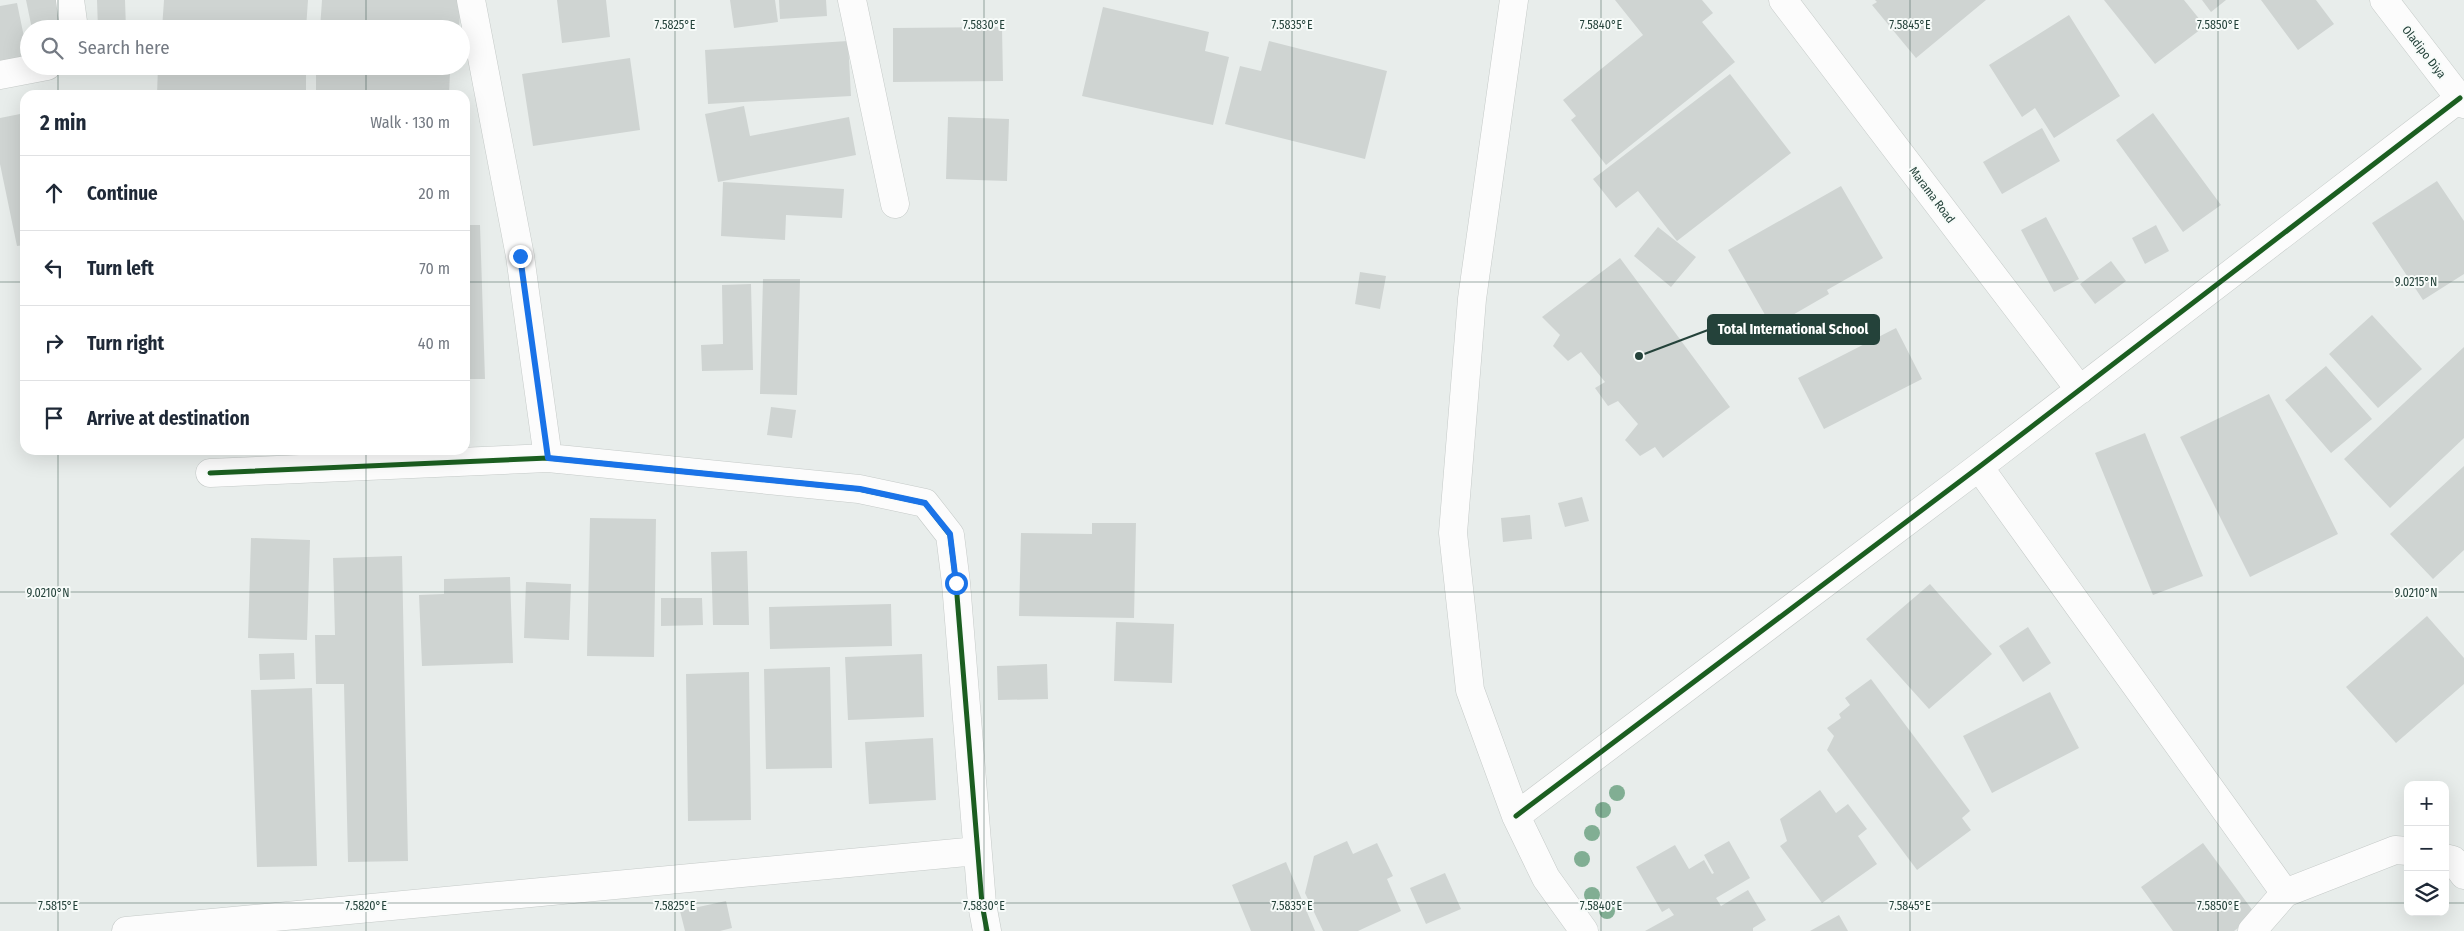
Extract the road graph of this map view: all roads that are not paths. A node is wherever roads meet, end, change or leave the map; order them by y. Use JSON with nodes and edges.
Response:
{"nodes":[{"id":1,"x":70,"y":0,"type":"edge"},
{"id":2,"x":471,"y":0,"type":"edge"},
{"id":3,"x":852,"y":0,"type":"edge"},
{"id":4,"x":1514,"y":0,"type":"edge"},
{"id":5,"x":1784,"y":0,"type":"edge"},
{"id":6,"x":2384,"y":0,"type":"edge"},
{"id":7,"x":73,"y":20,"type":"edge"},
{"id":8,"x":20,"y":71,"type":"edge"},
{"id":9,"x":0,"y":75,"type":"edge"},
{"id":10,"x":2462,"y":101,"type":"edge"},
{"id":11,"x":895,"y":204,"type":"dead end"},
{"id":12,"x":2080,"y":390,"type":"junction"},
{"id":13,"x":548,"y":458,"type":"junction"},
{"id":14,"x":1979,"y":468,"type":"junction"},
{"id":15,"x":210,"y":473,"type":"dead end"},
{"id":16,"x":1516,"y":816,"type":"junction"},
{"id":17,"x":977,"y":851,"type":"junction"},
{"id":18,"x":2404,"y":851,"type":"edge"},
{"id":19,"x":2449,"y":859,"type":"edge"},
{"id":20,"x":2464,"y":875,"type":"edge"},
{"id":21,"x":2286,"y":893,"type":"junction"},
{"id":22,"x":126,"y":931,"type":"edge"},
{"id":23,"x":987,"y":931,"type":"edge"},
{"id":24,"x":1584,"y":931,"type":"edge"},
{"id":25,"x":2252,"y":931,"type":"edge"}],
"edges":[{"from":1,"to":7,"type":"street"},
{"from":2,"to":13,"type":"street"},
{"from":3,"to":11,"type":"street"},
{"from":4,"to":16,"type":"street"},
{"from":5,"to":12,"type":"street","name":"Marama Road"},
{"from":6,"to":10,"type":"street","name":"Oladipo Diya"},
{"from":8,"to":9,"type":"street"},
{"from":10,"to":12,"type":"street"},
{"from":12,"to":14,"type":"street"},
{"from":13,"to":15,"type":"street"},
{"from":13,"to":17,"type":"street"},
{"from":14,"to":16,"type":"street"},
{"from":14,"to":21,"type":"street"},
{"from":16,"to":24,"type":"street"},
{"from":17,"to":22,"type":"street"},
{"from":17,"to":23,"type":"street"},
{"from":18,"to":21,"type":"street"},
{"from":19,"to":20,"type":"street"},
{"from":21,"to":25,"type":"street"}]}
